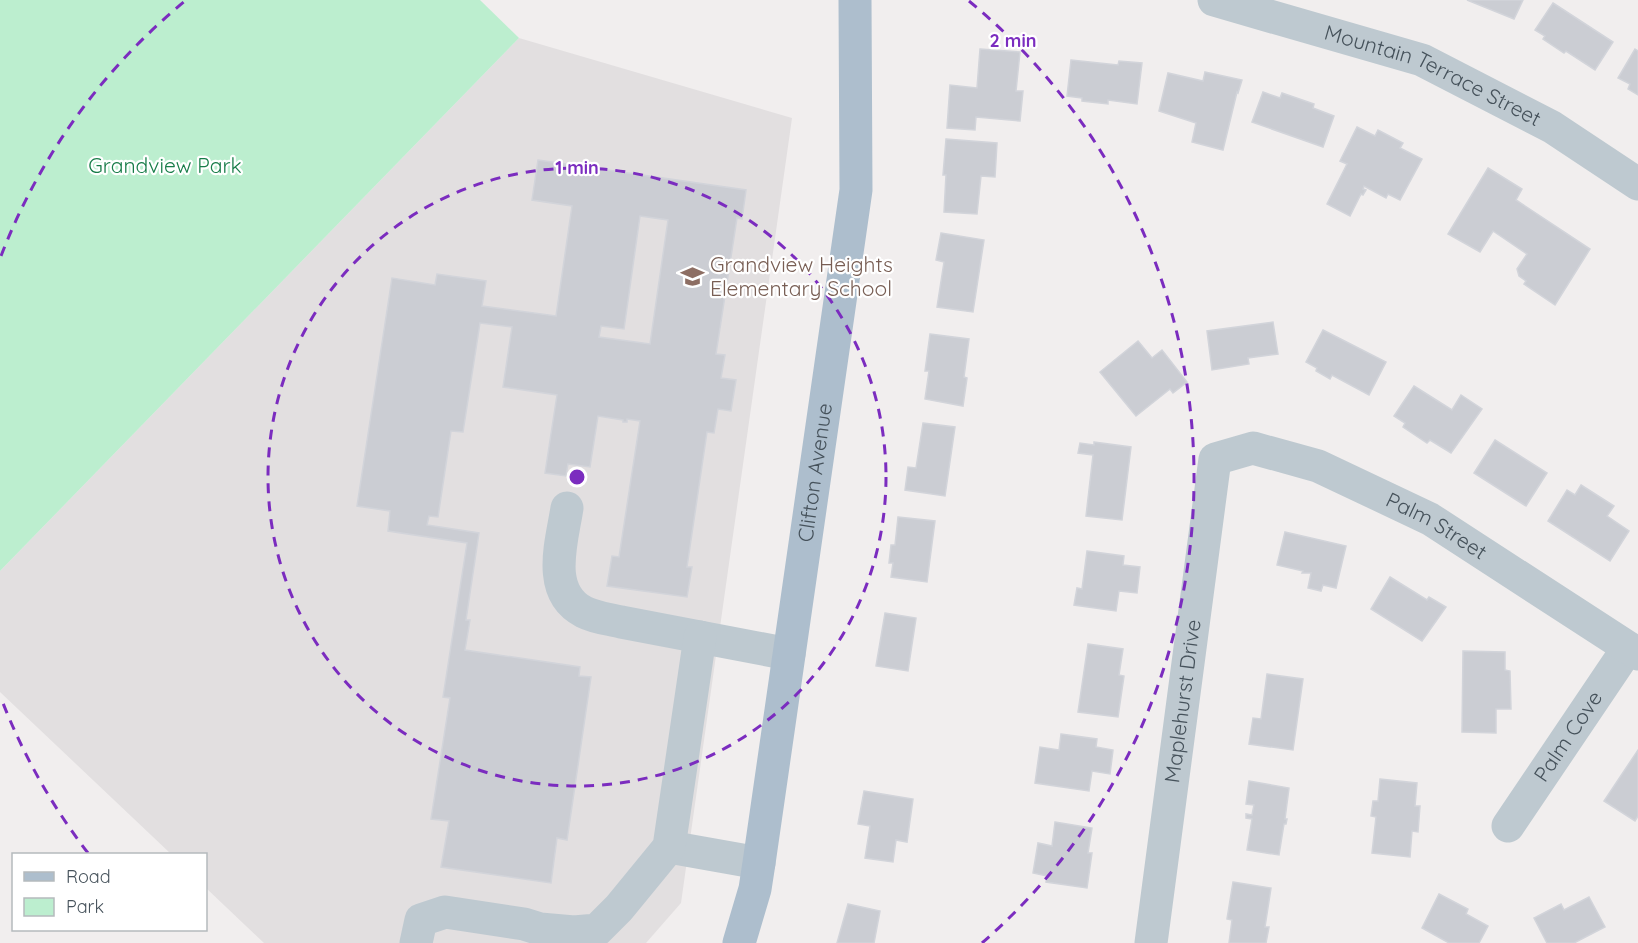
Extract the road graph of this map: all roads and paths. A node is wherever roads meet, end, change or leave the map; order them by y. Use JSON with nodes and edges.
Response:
{"nodes":[{"id":1,"x":855,"y":0,"type":"edge"},
{"id":2,"x":1214,"y":0,"type":"edge"},
{"id":3,"x":1638,"y":184,"type":"edge"},
{"id":4,"x":1215,"y":459,"type":"joint"},
{"id":5,"x":567,"y":508,"type":"dead end"},
{"id":6,"x":700,"y":637,"type":"junction"},
{"id":7,"x":1633,"y":651,"type":"edge"},
{"id":8,"x":789,"y":654,"type":"junction"},
{"id":9,"x":1508,"y":826,"type":"dead end"},
{"id":10,"x":669,"y":847,"type":"junction"},
{"id":11,"x":759,"y":863,"type":"junction"},
{"id":12,"x":539,"y":936,"type":"edge"},
{"id":13,"x":416,"y":943,"type":"edge"},
{"id":14,"x":739,"y":943,"type":"edge"},
{"id":15,"x":1151,"y":943,"type":"edge"}],
"edges":[{"from":1,"to":8,"type":"main road","name":"Clifton Avenue"},
{"from":2,"to":3,"type":"street","name":"Mountain Terrace Street"},
{"from":4,"to":7,"type":"street","name":"Palm Street"},
{"from":4,"to":15,"type":"street","name":"Maplehurst Drive"},
{"from":5,"to":6,"type":"street"},
{"from":6,"to":8,"type":"street"},
{"from":6,"to":10,"type":"street"},
{"from":7,"to":9,"type":"street","name":"Palm Cove"},
{"from":8,"to":11,"type":"main road","name":"Clifton Avenue"},
{"from":10,"to":11,"type":"street"},
{"from":10,"to":12,"type":"street"},
{"from":11,"to":14,"type":"main road","name":"Clifton Avenue"},
{"from":12,"to":13,"type":"street"}]}
